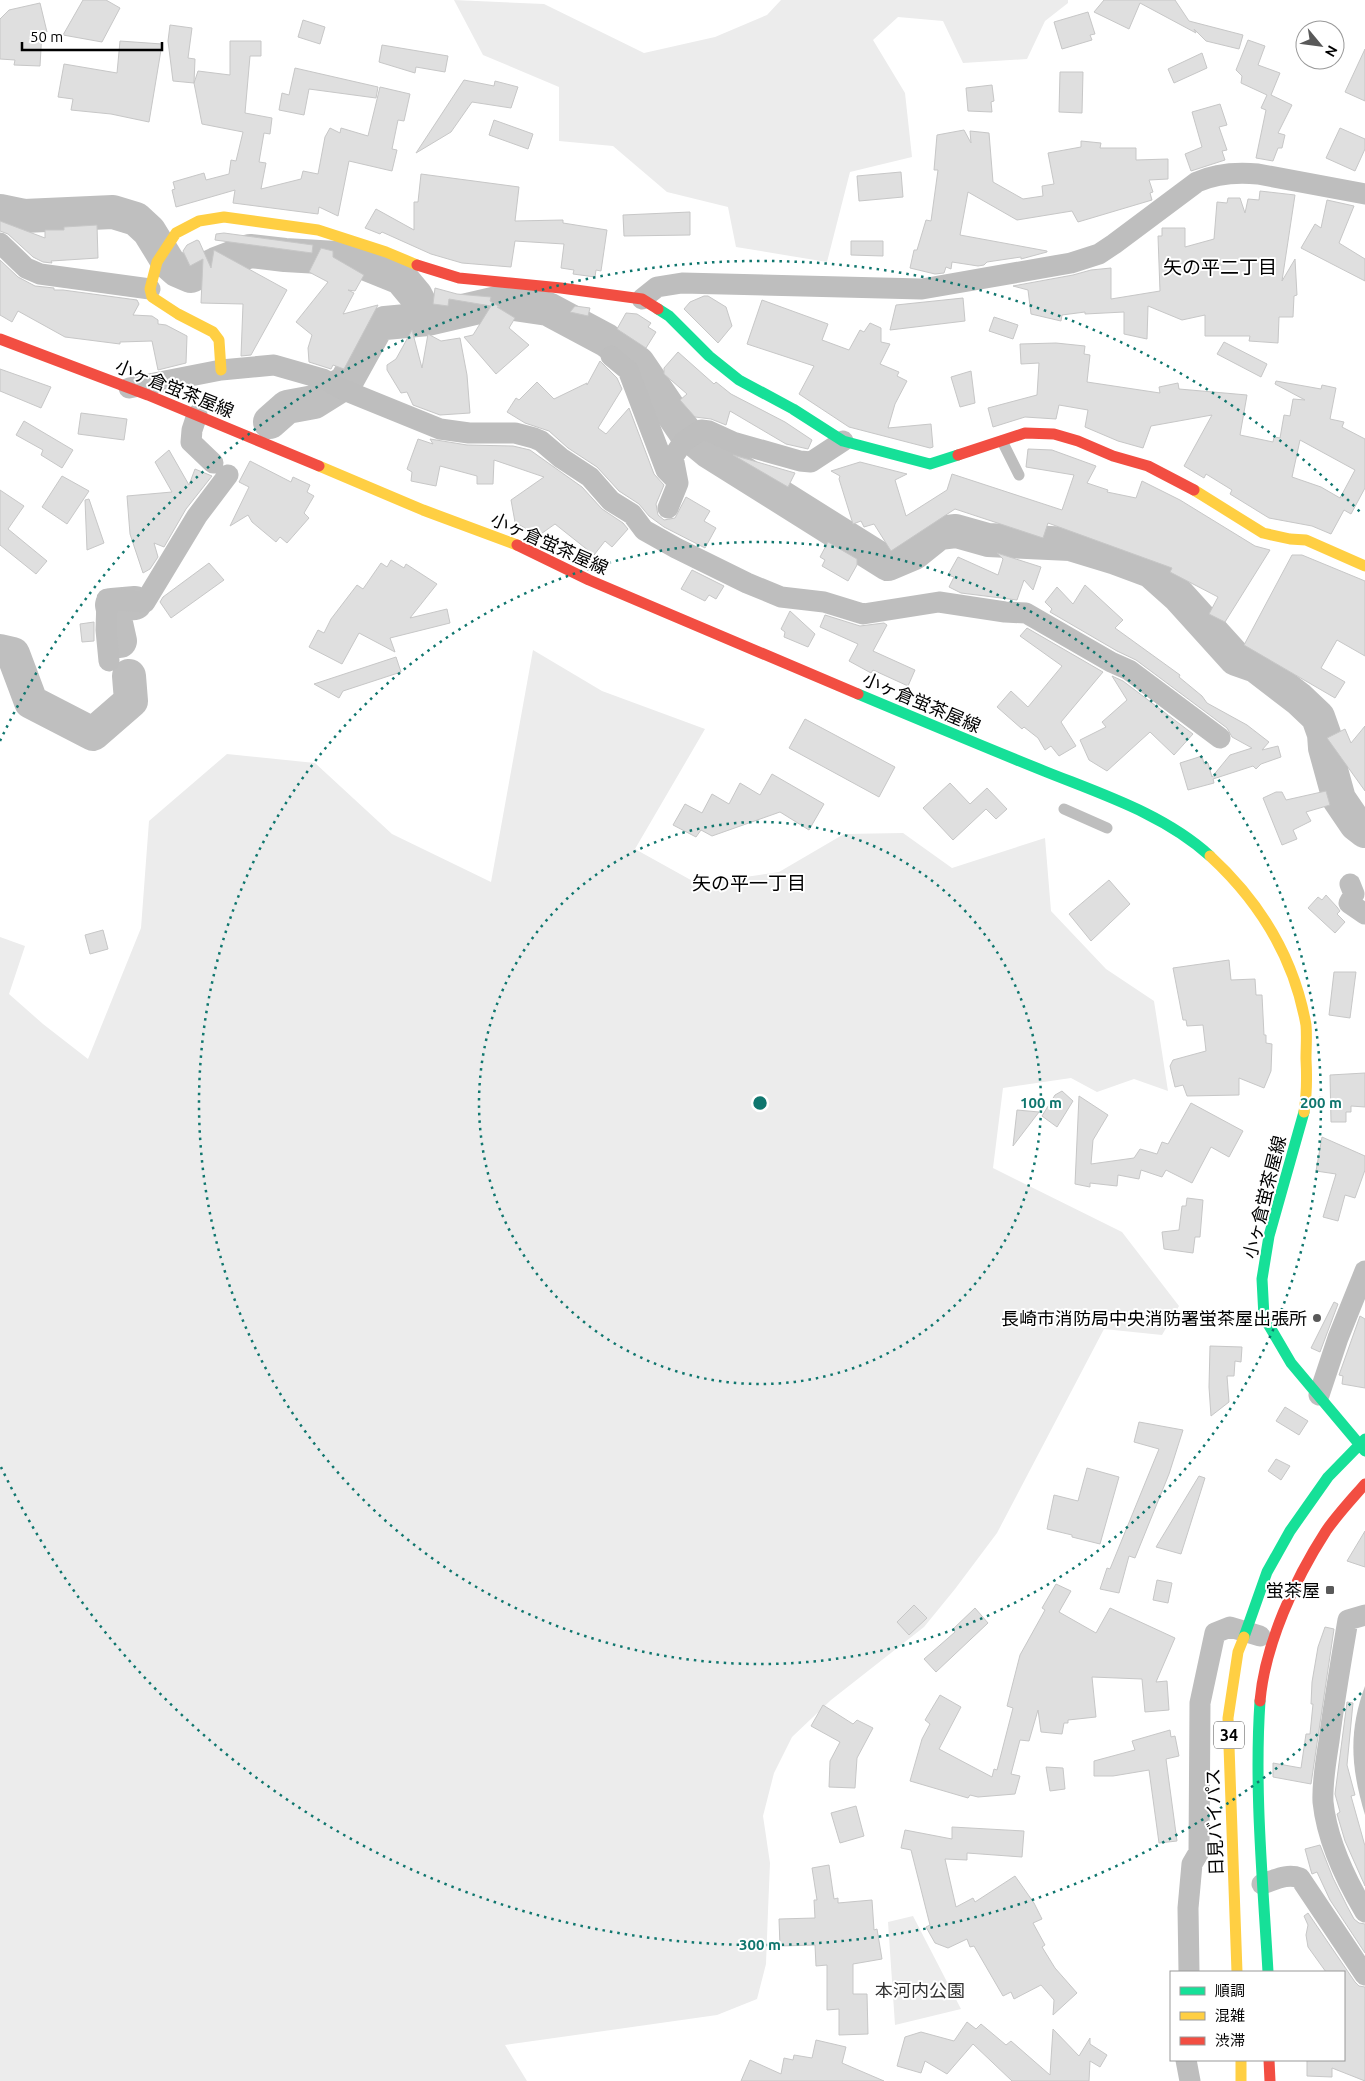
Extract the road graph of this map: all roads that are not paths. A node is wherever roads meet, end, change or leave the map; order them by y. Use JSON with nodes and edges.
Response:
{"nodes":[{"id":1,"x":1365,"y":194,"type":"edge"},
{"id":2,"x":0,"y":242,"type":"edge"},
{"id":3,"x":150,"y":289,"type":"junction"},
{"id":4,"x":642,"y":299,"type":"junction"},
{"id":5,"x":0,"y":339,"type":"edge"},
{"id":6,"x":611,"y":356,"type":"dead end"},
{"id":7,"x":221,"y":370,"type":"junction"},
{"id":8,"x":129,"y":388,"type":"junction"},
{"id":9,"x":197,"y":415,"type":"junction"},
{"id":10,"x":1002,"y":440,"type":"junction"},
{"id":11,"x":843,"y":441,"type":"junction"},
{"id":12,"x":1018,"y":476,"type":"dead end"},
{"id":13,"x":678,"y":483,"type":"junction"},
{"id":14,"x":668,"y":508,"type":"dead end"},
{"id":15,"x":1365,"y":566,"type":"edge"},
{"id":16,"x":109,"y":661,"type":"dead end"},
{"id":17,"x":1220,"y":738,"type":"dead end"},
{"id":18,"x":1064,"y":809,"type":"dead end"},
{"id":19,"x":1107,"y":828,"type":"dead end"},
{"id":20,"x":1350,"y":884,"type":"dead end"},
{"id":21,"x":1365,"y":914,"type":"edge"},
{"id":22,"x":1365,"y":1271,"type":"edge"},
{"id":23,"x":1319,"y":1395,"type":"junction"},
{"id":24,"x":1363,"y":1445,"type":"edge"},
{"id":25,"x":1365,"y":1484,"type":"edge"},
{"id":26,"x":1365,"y":1615,"type":"edge"},
{"id":27,"x":1245,"y":1631,"type":"junction"},
{"id":28,"x":1272,"y":1641,"type":"junction"},
{"id":29,"x":1262,"y":1884,"type":"junction"},
{"id":30,"x":1235,"y":1904,"type":"junction"},
{"id":31,"x":1365,"y":1912,"type":"edge"},
{"id":32,"x":1189,"y":1971,"type":"edge"},
{"id":33,"x":1238,"y":1971,"type":"edge"},
{"id":34,"x":1268,"y":1971,"type":"edge"},
{"id":35,"x":1365,"y":1975,"type":"edge"},
{"id":36,"x":1186,"y":2061,"type":"edge"},
{"id":37,"x":1241,"y":2061,"type":"edge"},
{"id":38,"x":1269,"y":2061,"type":"edge"},
{"id":39,"x":1190,"y":2081,"type":"edge"},
{"id":40,"x":1241,"y":2081,"type":"edge"},
{"id":41,"x":1270,"y":2081,"type":"edge"}],
"edges":[{"from":1,"to":4,"type":"street"},
{"from":2,"to":3,"type":"street"},
{"from":3,"to":4,"type":"main road"},
{"from":3,"to":7,"type":"main road"},
{"from":4,"to":11,"type":"main road"},
{"from":5,"to":8,"type":"main road","name":"小ヶ倉蛍茶屋線"},
{"from":6,"to":13,"type":"street"},
{"from":7,"to":8,"type":"street"},
{"from":7,"to":17,"type":"street"},
{"from":8,"to":9,"type":"main road","name":"小ヶ倉蛍茶屋線"},
{"from":9,"to":16,"type":"street"},
{"from":9,"to":23,"type":"main road","name":"小ヶ倉蛍茶屋線"},
{"from":10,"to":11,"type":"main road"},
{"from":10,"to":12,"type":"lane"},
{"from":10,"to":15,"type":"main road"},
{"from":11,"to":13,"type":"street"},
{"from":13,"to":14,"type":"street"},
{"from":18,"to":19,"type":"lane"},
{"from":20,"to":21,"type":"street"},
{"from":22,"to":23,"type":"street"},
{"from":23,"to":24,"type":"main road","name":"小ヶ倉蛍茶屋線"},
{"from":24,"to":27,"type":"main road","name":"日見バイパス","number":"34"},
{"from":25,"to":28,"type":"main road","number":"34"},
{"from":26,"to":31,"type":"street"},
{"from":27,"to":28,"type":"street"},
{"from":27,"to":30,"type":"main road","name":"日見バイパス","number":"34"},
{"from":27,"to":32,"type":"street"},
{"from":28,"to":29,"type":"main road","number":"34"},
{"from":29,"to":30,"type":"main road"},
{"from":29,"to":34,"type":"main road","number":"34"},
{"from":29,"to":35,"type":"street"},
{"from":30,"to":33,"type":"main road","name":"日見バイパス","number":"34"},
{"from":36,"to":39,"type":"street"},
{"from":37,"to":40,"type":"main road"},
{"from":38,"to":41,"type":"main road"}]}
